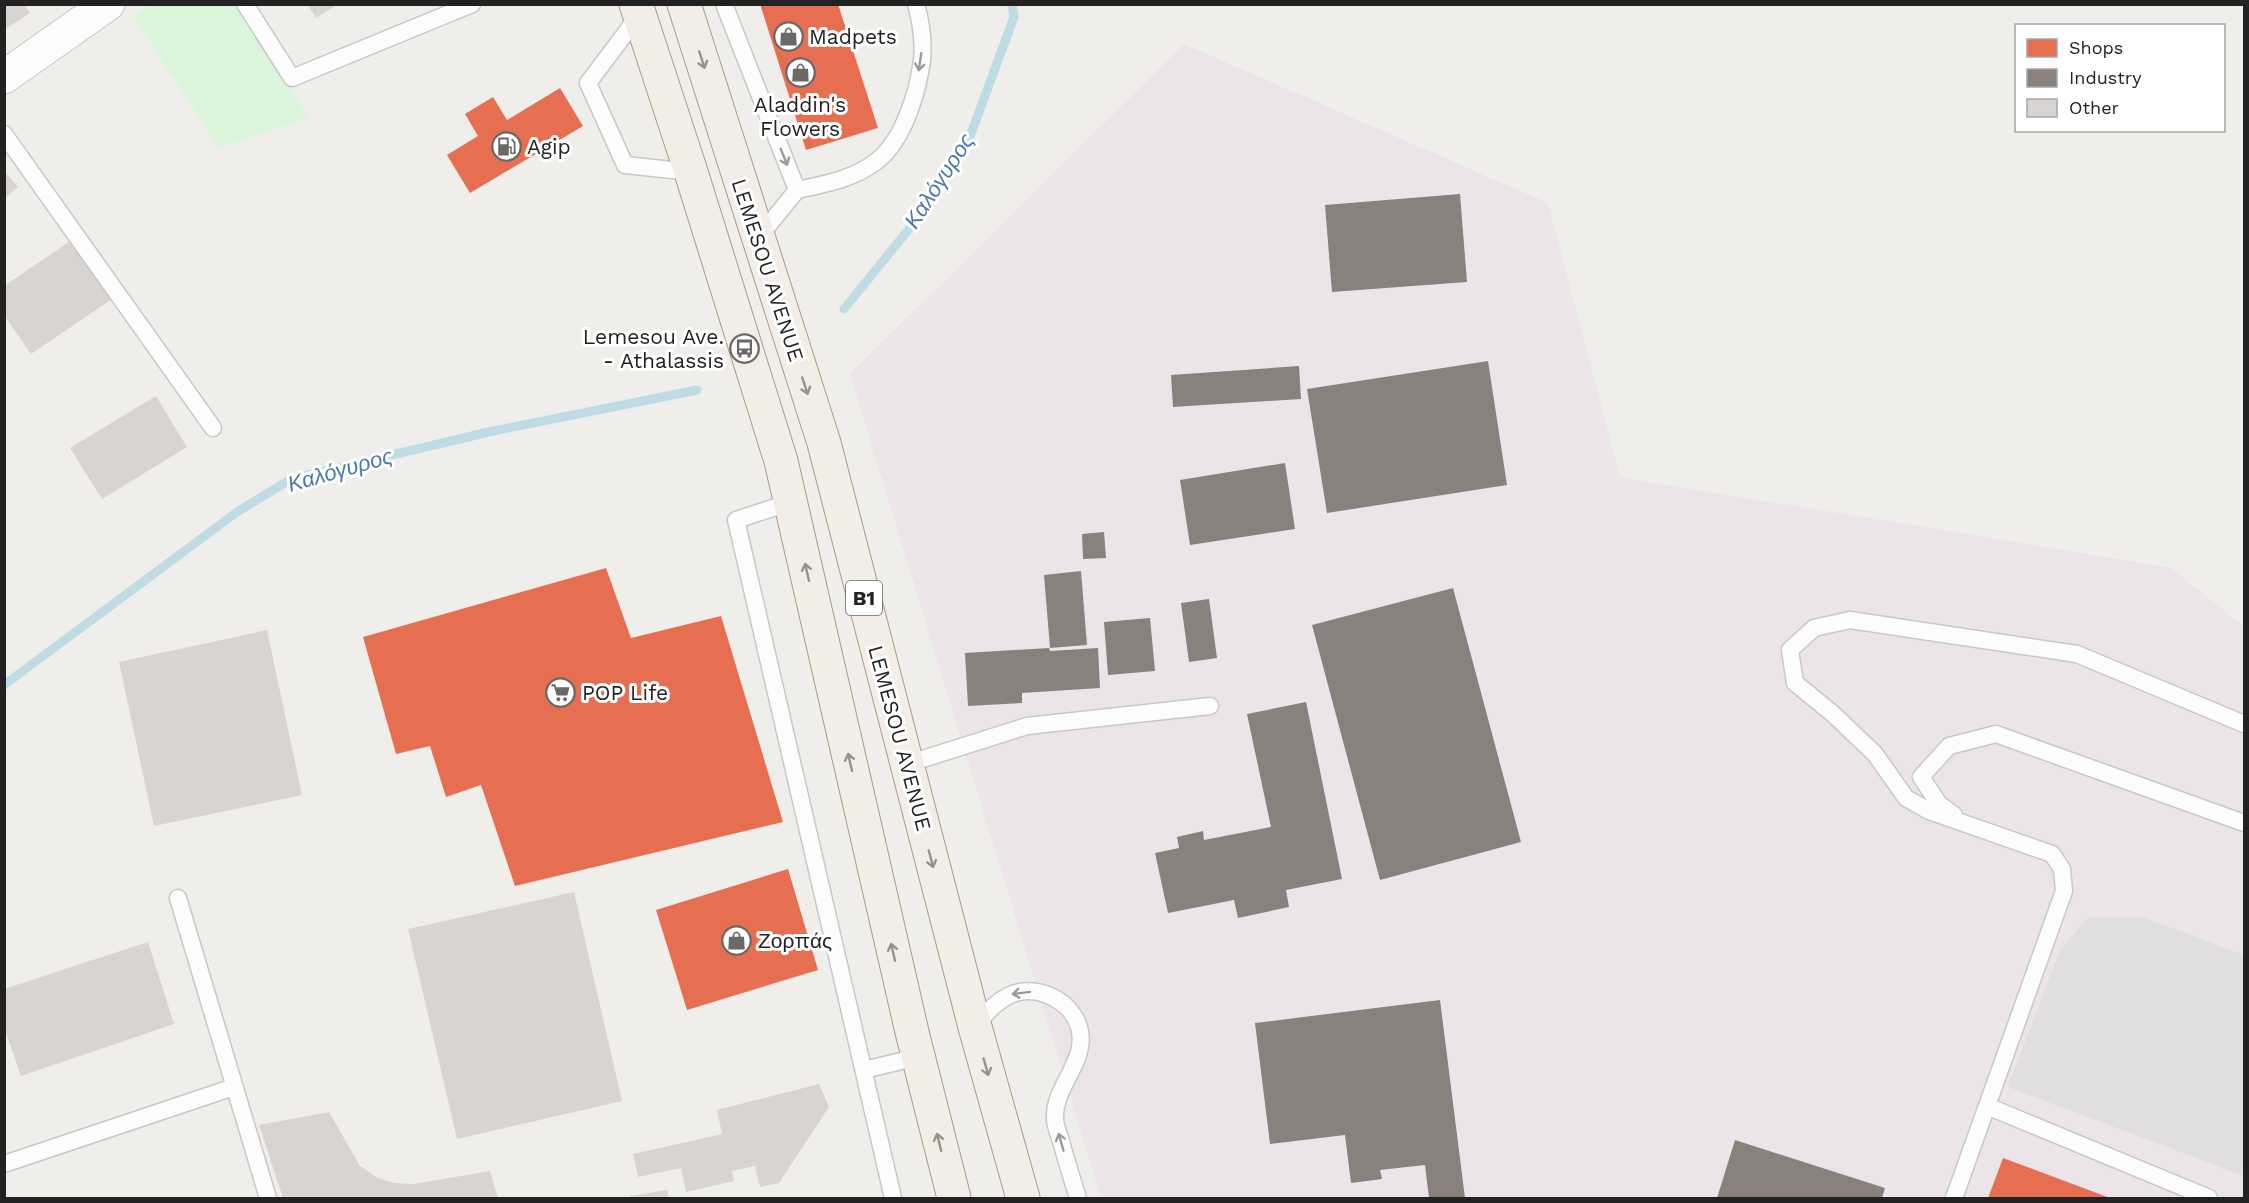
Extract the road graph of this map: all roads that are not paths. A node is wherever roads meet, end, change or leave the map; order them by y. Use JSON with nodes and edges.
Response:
{"nodes":[{"id":1,"x":108,"y":4,"type":"edge"},
{"id":2,"x":245,"y":4,"type":"edge"},
{"id":3,"x":472,"y":4,"type":"edge"},
{"id":4,"x":684,"y":4,"type":"edge"},
{"id":5,"x":724,"y":4,"type":"edge"},
{"id":6,"x":916,"y":4,"type":"edge"},
{"id":7,"x":637,"y":8,"type":"edge"},
{"id":8,"x":440,"y":10,"type":"edge"},
{"id":9,"x":4,"y":76,"type":"edge"},
{"id":10,"x":4,"y":134,"type":"edge"},
{"id":11,"x":691,"y":172,"type":"junction"},
{"id":12,"x":796,"y":190,"type":"junction"},
{"id":13,"x":758,"y":238,"type":"junction"},
{"id":14,"x":213,"y":428,"type":"dead end"},
{"id":15,"x":791,"y":502,"type":"junction"},
{"id":16,"x":1210,"y":706,"type":"dead end"},
{"id":17,"x":2244,"y":724,"type":"edge"},
{"id":18,"x":907,"y":764,"type":"junction"},
{"id":19,"x":1964,"y":823,"type":"junction"},
{"id":20,"x":2244,"y":823,"type":"edge"},
{"id":21,"x":178,"y":897,"type":"dead end"},
{"id":22,"x":975,"y":1027,"type":"junction"},
{"id":23,"x":918,"y":1057,"type":"junction"},
{"id":24,"x":864,"y":1070,"type":"junction"},
{"id":25,"x":234,"y":1087,"type":"junction"},
{"id":26,"x":1987,"y":1106,"type":"junction"},
{"id":27,"x":4,"y":1164,"type":"edge"},
{"id":28,"x":268,"y":1198,"type":"edge"},
{"id":29,"x":893,"y":1198,"type":"edge"},
{"id":30,"x":954,"y":1198,"type":"edge"},
{"id":31,"x":1023,"y":1198,"type":"edge"},
{"id":32,"x":1078,"y":1198,"type":"edge"},
{"id":33,"x":1954,"y":1198,"type":"edge"},
{"id":34,"x":2209,"y":1198,"type":"edge"}],
"edges":[{"from":1,"to":9,"type":"street"},
{"from":2,"to":8,"type":"lane"},
{"from":3,"to":8,"type":"lane"},
{"from":4,"to":13,"type":"main road","name":"LEMESOU AVENUE","number":"B1","one_way":true},
{"from":5,"to":12,"type":"lane","one_way":true},
{"from":6,"to":12,"type":"lane","one_way":true},
{"from":7,"to":11,"type":"main road","name":"LEMESOU AVENUE","number":"B1"},
{"from":7,"to":11,"type":"lane"},
{"from":10,"to":14,"type":"lane"},
{"from":11,"to":15,"type":"main road","name":"LEMESOU AVENUE","number":"B1"},
{"from":12,"to":13,"type":"lane"},
{"from":13,"to":18,"type":"main road","name":"LEMESOU AVENUE","number":"B1","one_way":true},
{"from":23,"to":15,"type":"main road","name":"LEMESOU AVENUE","number":"B1","one_way":true},
{"from":15,"to":24,"type":"lane"},
{"from":16,"to":18,"type":"lane"},
{"from":17,"to":19,"type":"lane"},
{"from":18,"to":22,"type":"main road","name":"LEMESOU AVENUE","number":"B1","one_way":true},
{"from":19,"to":20,"type":"lane"},
{"from":19,"to":26,"type":"lane"},
{"from":21,"to":25,"type":"lane"},
{"from":22,"to":31,"type":"main road","name":"LEMESOU AVENUE","number":"B1","one_way":true},
{"from":32,"to":22,"type":"lane","one_way":true},
{"from":23,"to":24,"type":"lane"},
{"from":30,"to":23,"type":"main road","name":"LEMESOU AVENUE","number":"B1","one_way":true},
{"from":24,"to":29,"type":"lane"},
{"from":25,"to":27,"type":"lane"},
{"from":25,"to":28,"type":"lane"},
{"from":26,"to":33,"type":"lane"},
{"from":26,"to":34,"type":"lane"}]}
